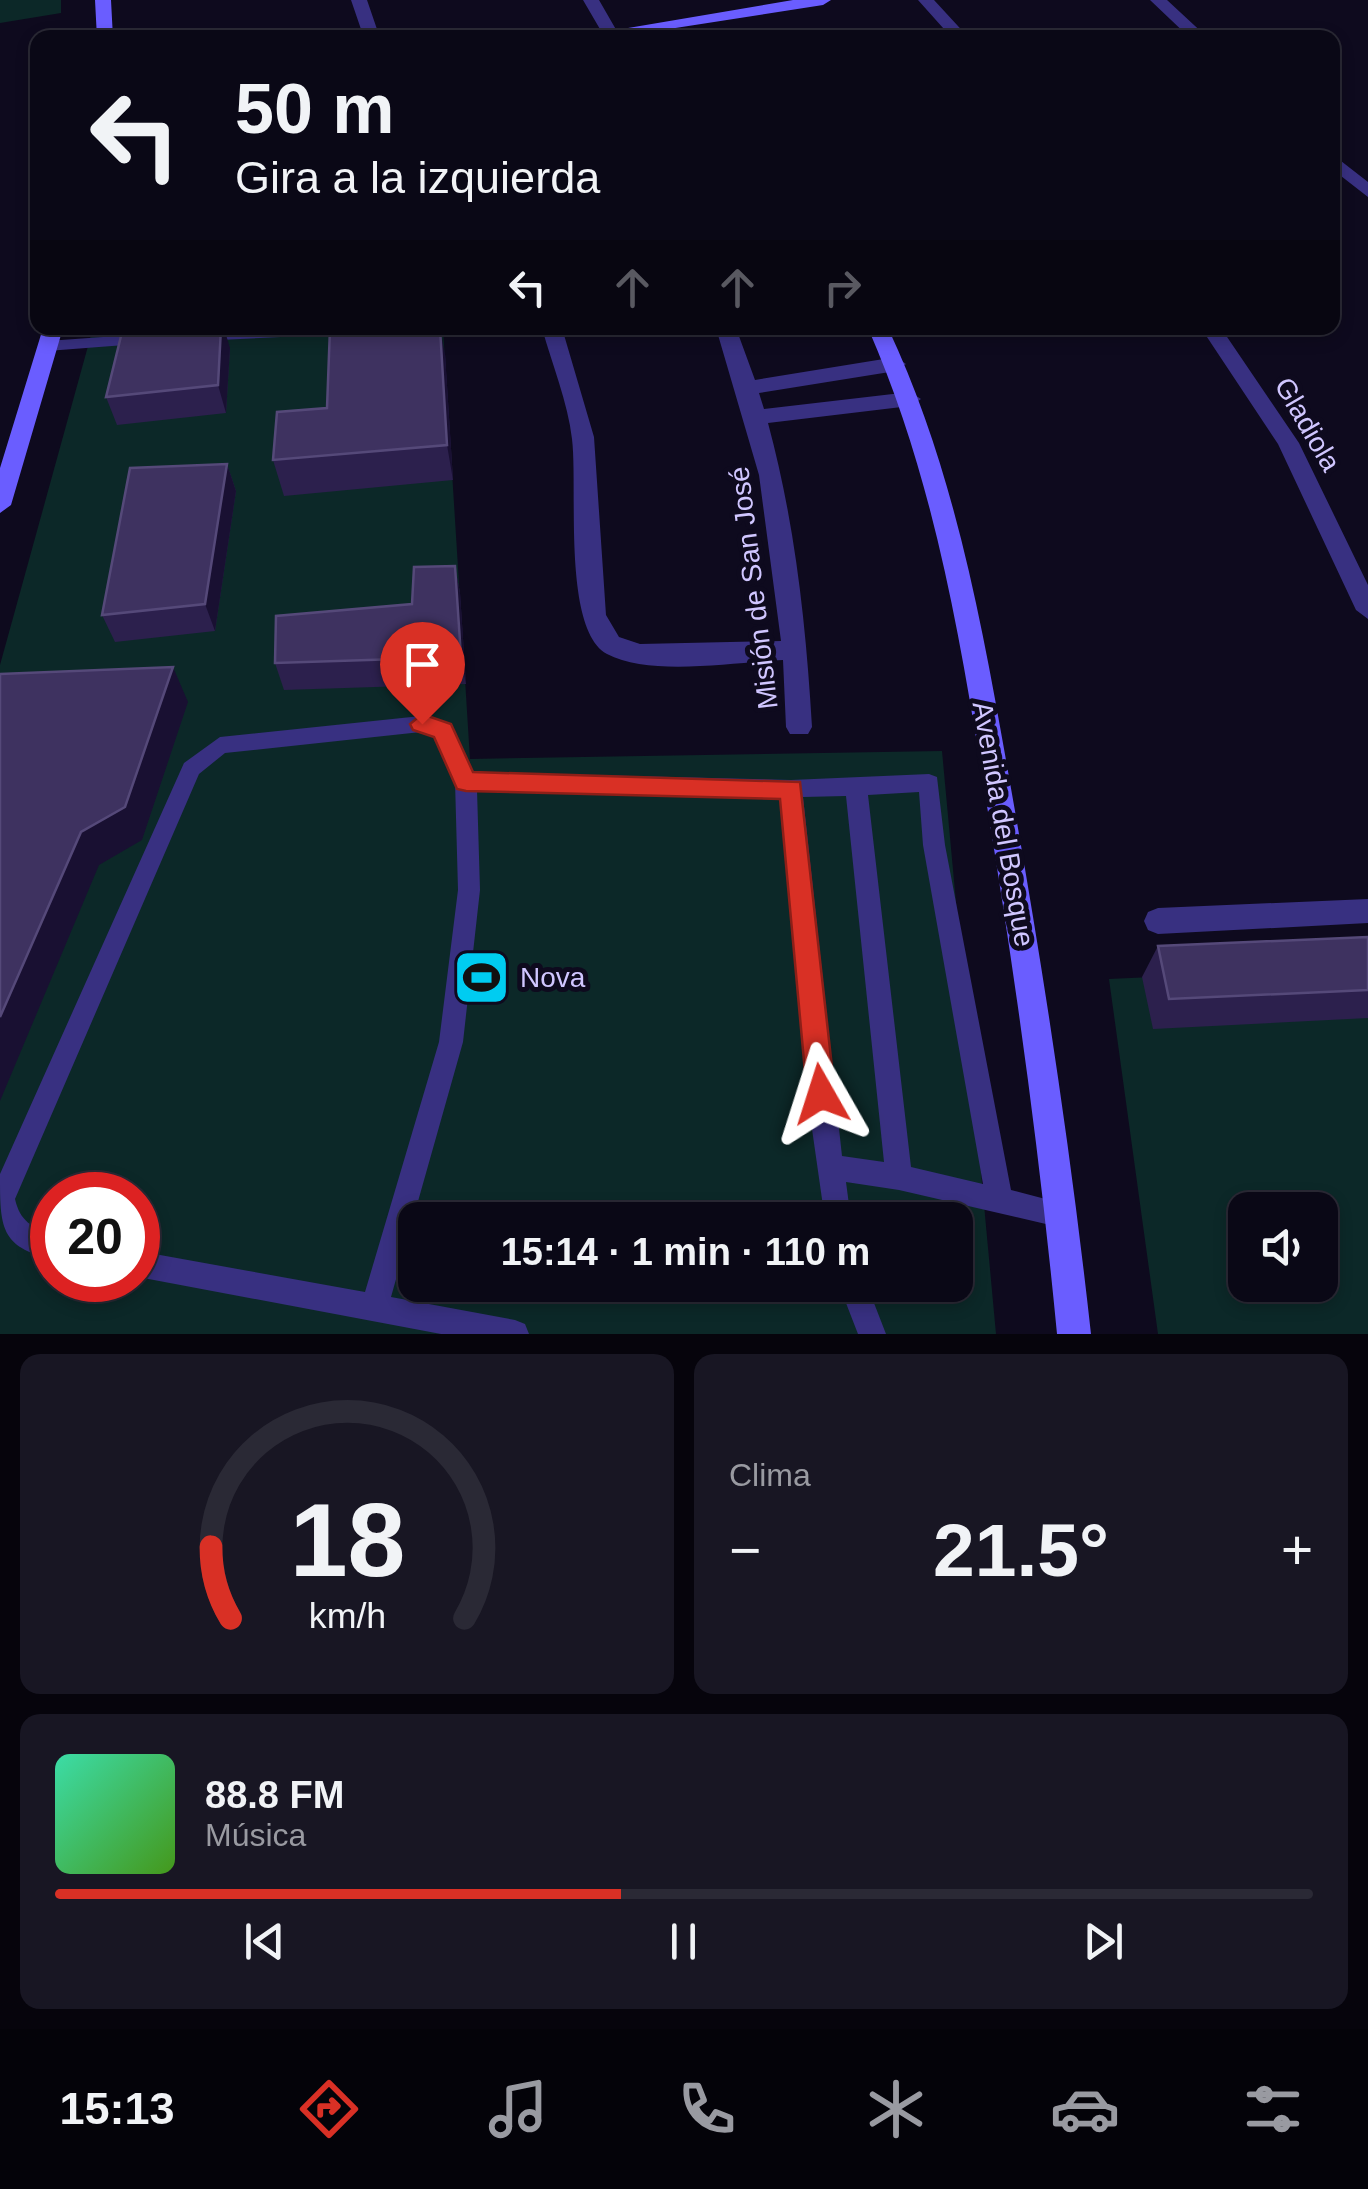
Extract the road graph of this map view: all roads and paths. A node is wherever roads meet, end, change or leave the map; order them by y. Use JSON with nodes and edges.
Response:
{"nodes":[{"id":1,"x":104,"y":0,"type":"edge"},
{"id":2,"x":358,"y":0,"type":"edge"},
{"id":3,"x":590,"y":0,"type":"edge"},
{"id":4,"x":816,"y":0,"type":"edge"},
{"id":5,"x":824,"y":0,"type":"edge"},
{"id":6,"x":926,"y":0,"type":"edge"},
{"id":7,"x":1158,"y":0,"type":"edge"},
{"id":8,"x":684,"y":22,"type":"junction"},
{"id":9,"x":105,"y":30,"type":"edge"},
{"id":10,"x":369,"y":30,"type":"edge"},
{"id":11,"x":608,"y":30,"type":"edge"},
{"id":12,"x":630,"y":30,"type":"edge"},
{"id":13,"x":690,"y":30,"type":"edge"},
{"id":14,"x":954,"y":30,"type":"edge"},
{"id":15,"x":1191,"y":30,"type":"edge"},
{"id":16,"x":1340,"y":166,"type":"edge"},
{"id":17,"x":1368,"y":192,"type":"edge"},
{"id":18,"x":134,"y":335,"type":"edge"},
{"id":19,"x":554,"y":335,"type":"edge"},
{"id":20,"x":729,"y":335,"type":"edge"},
{"id":21,"x":882,"y":335,"type":"edge"},
{"id":22,"x":1216,"y":335,"type":"edge"},
{"id":23,"x":50,"y":337,"type":"edge"},
{"id":24,"x":896,"y":364,"type":"junction"},
{"id":25,"x":750,"y":388,"type":"junction"},
{"id":26,"x":910,"y":399,"type":"junction"},
{"id":27,"x":759,"y":417,"type":"junction"},
{"id":28,"x":0,"y":506,"type":"edge"},
{"id":29,"x":1368,"y":610,"type":"edge"},
{"id":30,"x":796,"y":650,"type":"junction"},
{"id":31,"x":799,"y":728,"type":"dead end"},
{"id":32,"x":466,"y":782,"type":"junction"},
{"id":33,"x":856,"y":787,"type":"junction"},
{"id":34,"x":791,"y":789,"type":"junction"},
{"id":35,"x":1368,"y":911,"type":"edge"},
{"id":36,"x":1158,"y":921,"type":"dead end"},
{"id":37,"x":830,"y":1167,"type":"junction"},
{"id":38,"x":899,"y":1177,"type":"junction"},
{"id":39,"x":1000,"y":1198,"type":"junction"},
{"id":40,"x":835,"y":1202,"type":"edge"},
{"id":41,"x":1063,"y":1215,"type":"junction"},
{"id":42,"x":30,"y":1241,"type":"edge"},
{"id":43,"x":160,"y":1268,"type":"edge"},
{"id":44,"x":860,"y":1302,"type":"edge"},
{"id":45,"x":374,"y":1307,"type":"junction"},
{"id":46,"x":515,"y":1334,"type":"edge"},
{"id":47,"x":872,"y":1334,"type":"edge"},
{"id":48,"x":1074,"y":1334,"type":"edge"}],
"edges":[{"from":1,"to":9,"type":"street"},
{"from":2,"to":10,"type":"street"},
{"from":3,"to":11,"type":"street"},
{"from":4,"to":5,"type":"street"},
{"from":4,"to":8,"type":"street"},
{"from":6,"to":14,"type":"street"},
{"from":7,"to":15,"type":"street"},
{"from":8,"to":12,"type":"street"},
{"from":8,"to":13,"type":"street"},
{"from":16,"to":17,"type":"street"},
{"from":18,"to":23,"type":"lane"},
{"from":19,"to":30,"type":"street"},
{"from":20,"to":25,"type":"street","name":"Misión de San José"},
{"from":21,"to":24,"type":"street","name":"Avenida del Bosque"},
{"from":22,"to":29,"type":"street","name":"Gladiola"},
{"from":23,"to":28,"type":"street"},
{"from":24,"to":25,"type":"street"},
{"from":24,"to":26,"type":"street","name":"Avenida del Bosque"},
{"from":25,"to":27,"type":"street","name":"Misión de San José"},
{"from":26,"to":27,"type":"street"},
{"from":26,"to":41,"type":"street","name":"Avenida del Bosque"},
{"from":27,"to":30,"type":"street","name":"Misión de San José"},
{"from":30,"to":31,"type":"street","name":"Misión de San José"},
{"from":32,"to":34,"type":"lane"},
{"from":32,"to":42,"type":"lane"},
{"from":32,"to":45,"type":"lane"},
{"from":33,"to":34,"type":"lane"},
{"from":33,"to":38,"type":"lane"},
{"from":33,"to":39,"type":"lane"},
{"from":34,"to":37,"type":"lane"},
{"from":35,"to":36,"type":"street"},
{"from":37,"to":38,"type":"lane"},
{"from":37,"to":40,"type":"lane"},
{"from":38,"to":39,"type":"lane"},
{"from":39,"to":41,"type":"lane"},
{"from":41,"to":48,"type":"street","name":"Avenida del Bosque"},
{"from":43,"to":45,"type":"lane"},
{"from":44,"to":47,"type":"lane"},
{"from":45,"to":46,"type":"lane"}]}
